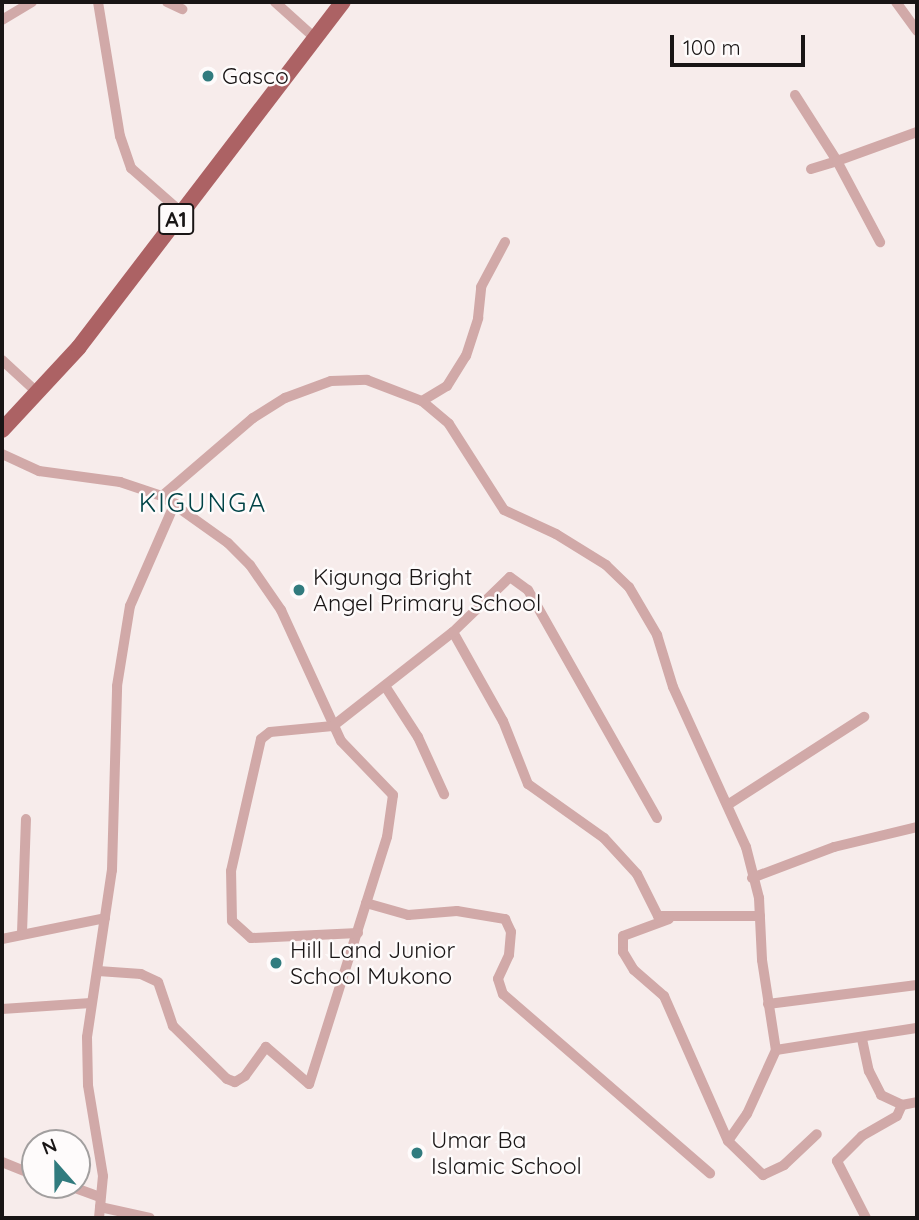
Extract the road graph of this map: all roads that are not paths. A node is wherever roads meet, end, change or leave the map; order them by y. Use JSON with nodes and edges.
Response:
{"nodes":[{"id":1,"x":32,"y":2,"type":"edge"},
{"id":2,"x":99,"y":2,"type":"edge"},
{"id":3,"x":167,"y":2,"type":"edge"},
{"id":4,"x":275,"y":2,"type":"edge"},
{"id":5,"x":343,"y":2,"type":"edge"},
{"id":6,"x":897,"y":2,"type":"edge"},
{"id":7,"x":182,"y":9,"type":"dead end"},
{"id":8,"x":2,"y":20,"type":"edge"},
{"id":9,"x":917,"y":31,"type":"edge"},
{"id":10,"x":315,"y":38,"type":"junction"},
{"id":11,"x":795,"y":95,"type":"dead end"},
{"id":12,"x":917,"y":132,"type":"edge"},
{"id":13,"x":838,"y":161,"type":"junction"},
{"id":14,"x":811,"y":169,"type":"dead end"},
{"id":15,"x":181,"y":212,"type":"junction"},
{"id":16,"x":505,"y":242,"type":"dead end"},
{"id":17,"x":880,"y":243,"type":"dead end"},
{"id":18,"x":2,"y":360,"type":"edge"},
{"id":19,"x":39,"y":394,"type":"junction"},
{"id":20,"x":422,"y":401,"type":"junction"},
{"id":21,"x":2,"y":430,"type":"edge"},
{"id":22,"x":2,"y":454,"type":"edge"},
{"id":23,"x":162,"y":496,"type":"junction"},
{"id":24,"x":175,"y":503,"type":"junction"},
{"id":25,"x":453,"y":632,"type":"junction"},
{"id":26,"x":385,"y":686,"type":"junction"},
{"id":27,"x":864,"y":717,"type":"dead end"},
{"id":28,"x":333,"y":726,"type":"junction"},
{"id":29,"x":444,"y":794,"type":"dead end"},
{"id":30,"x":729,"y":804,"type":"junction"},
{"id":31,"x":656,"y":818,"type":"dead end"},
{"id":32,"x":26,"y":819,"type":"dead end"},
{"id":33,"x":917,"y":827,"type":"edge"},
{"id":34,"x":752,"y":878,"type":"junction"},
{"id":35,"x":366,"y":904,"type":"junction"},
{"id":36,"x":760,"y":916,"type":"junction"},
{"id":37,"x":105,"y":918,"type":"junction"},
{"id":38,"x":670,"y":919,"type":"junction"},
{"id":39,"x":22,"y":933,"type":"junction"},
{"id":40,"x":358,"y":933,"type":"junction"},
{"id":41,"x":2,"y":939,"type":"edge"},
{"id":42,"x":98,"y":971,"type":"junction"},
{"id":43,"x":917,"y":985,"type":"edge"},
{"id":44,"x":91,"y":1003,"type":"junction"},
{"id":45,"x":768,"y":1004,"type":"junction"},
{"id":46,"x":2,"y":1009,"type":"edge"},
{"id":47,"x":916,"y":1028,"type":"edge"},
{"id":48,"x":862,"y":1039,"type":"junction"},
{"id":49,"x":776,"y":1050,"type":"junction"},
{"id":50,"x":917,"y":1102,"type":"edge"},
{"id":51,"x":902,"y":1105,"type":"junction"},
{"id":52,"x":817,"y":1134,"type":"dead end"},
{"id":53,"x":728,"y":1141,"type":"junction"},
{"id":54,"x":2,"y":1162,"type":"edge"},
{"id":55,"x":21,"y":1169,"type":"edge"},
{"id":56,"x":710,"y":1173,"type":"dead end"},
{"id":57,"x":100,"y":1207,"type":"edge"},
{"id":58,"x":150,"y":1218,"type":"edge"},
{"id":59,"x":866,"y":1218,"type":"edge"}],
"edges":[{"from":1,"to":8,"type":"street"},
{"from":2,"to":15,"type":"street"},
{"from":3,"to":7,"type":"street"},
{"from":4,"to":10,"type":"street"},
{"from":5,"to":10,"type":"highway","number":"A1"},
{"from":6,"to":9,"type":"street"},
{"from":10,"to":15,"type":"highway","number":"A1"},
{"from":11,"to":13,"type":"street"},
{"from":12,"to":13,"type":"street"},
{"from":13,"to":14,"type":"street"},
{"from":13,"to":17,"type":"street"},
{"from":15,"to":19,"type":"highway","number":"A1"},
{"from":16,"to":20,"type":"street"},
{"from":18,"to":19,"type":"street"},
{"from":19,"to":21,"type":"highway","number":"A1"},
{"from":20,"to":23,"type":"street"},
{"from":20,"to":30,"type":"street"},
{"from":22,"to":23,"type":"street"},
{"from":23,"to":24,"type":"street"},
{"from":24,"to":28,"type":"street"},
{"from":24,"to":37,"type":"street"},
{"from":25,"to":26,"type":"street"},
{"from":25,"to":31,"type":"street"},
{"from":25,"to":38,"type":"street"},
{"from":26,"to":28,"type":"street"},
{"from":26,"to":29,"type":"street"},
{"from":27,"to":30,"type":"street"},
{"from":28,"to":35,"type":"street"},
{"from":28,"to":40,"type":"street"},
{"from":30,"to":34,"type":"street"},
{"from":32,"to":39,"type":"street"},
{"from":33,"to":34,"type":"street"},
{"from":34,"to":36,"type":"street"},
{"from":35,"to":40,"type":"street"},
{"from":35,"to":56,"type":"street"},
{"from":36,"to":38,"type":"street"},
{"from":36,"to":45,"type":"street"},
{"from":37,"to":39,"type":"street"},
{"from":37,"to":42,"type":"street"},
{"from":38,"to":53,"type":"street"},
{"from":39,"to":41,"type":"street"},
{"from":40,"to":42,"type":"street"},
{"from":42,"to":44,"type":"street"},
{"from":43,"to":45,"type":"street"},
{"from":44,"to":46,"type":"street"},
{"from":44,"to":57,"type":"street"},
{"from":45,"to":49,"type":"street"},
{"from":47,"to":48,"type":"street"},
{"from":48,"to":49,"type":"street"},
{"from":48,"to":51,"type":"street"},
{"from":49,"to":53,"type":"street"},
{"from":50,"to":51,"type":"street"},
{"from":51,"to":59,"type":"street"},
{"from":52,"to":53,"type":"street"},
{"from":54,"to":55,"type":"street"},
{"from":57,"to":58,"type":"street"}]}
